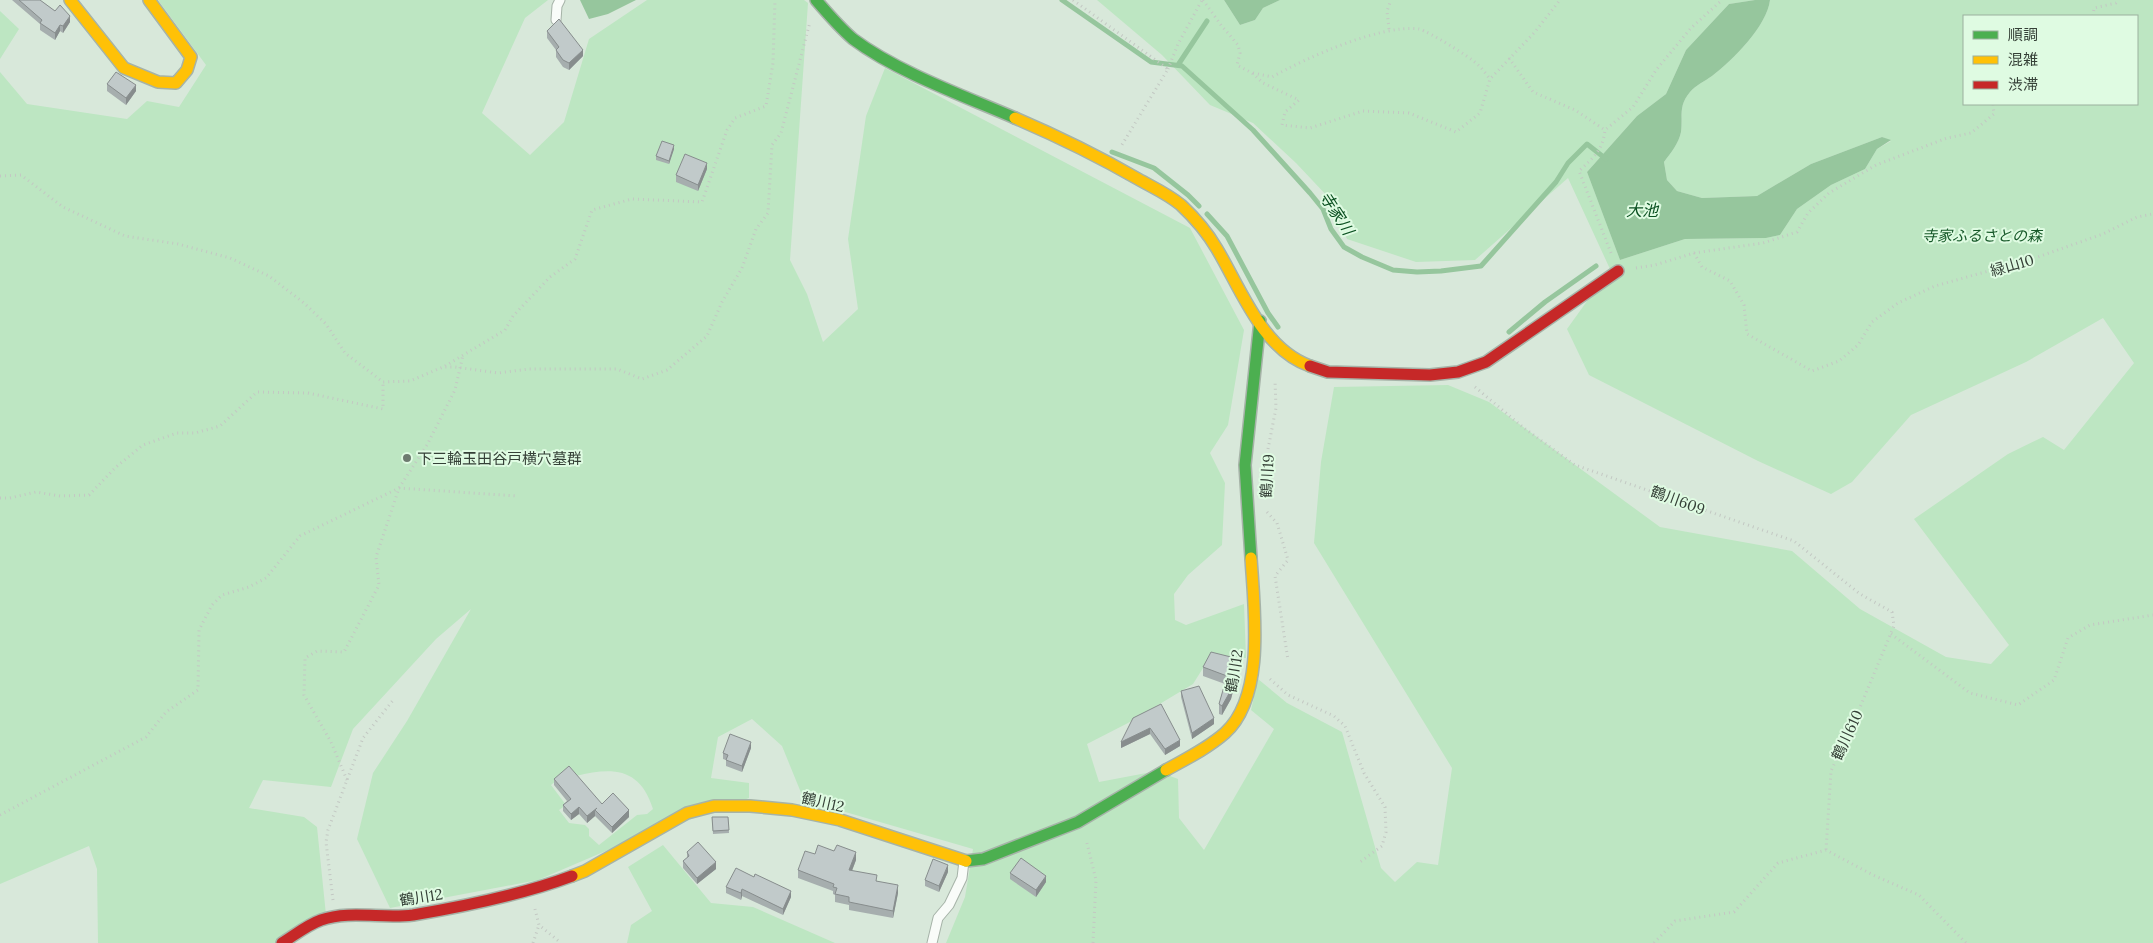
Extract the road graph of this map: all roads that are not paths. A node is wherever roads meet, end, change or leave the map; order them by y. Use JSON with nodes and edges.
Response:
{"nodes":[{"id":1,"x":70,"y":0,"type":"edge"},
{"id":2,"x":149,"y":0,"type":"edge"},
{"id":3,"x":560,"y":0,"type":"edge"},
{"id":4,"x":816,"y":0,"type":"edge"},
{"id":5,"x":556,"y":20,"type":"edge"},
{"id":6,"x":1618,"y":270,"type":"road end"},
{"id":7,"x":1260,"y":322,"type":"junction"},
{"id":8,"x":964,"y":861,"type":"junction"},
{"id":9,"x":282,"y":943,"type":"edge"},
{"id":10,"x":932,"y":943,"type":"edge"}],
"edges":[{"from":1,"to":2,"type":"street"},
{"from":3,"to":5,"type":"lane"},
{"from":4,"to":7,"type":"street"},
{"from":6,"to":7,"type":"street"},
{"from":7,"to":8,"type":"street","name":"鶴川12"},
{"from":8,"to":9,"type":"street","name":"鶴川12"},
{"from":8,"to":10,"type":"lane"}]}
